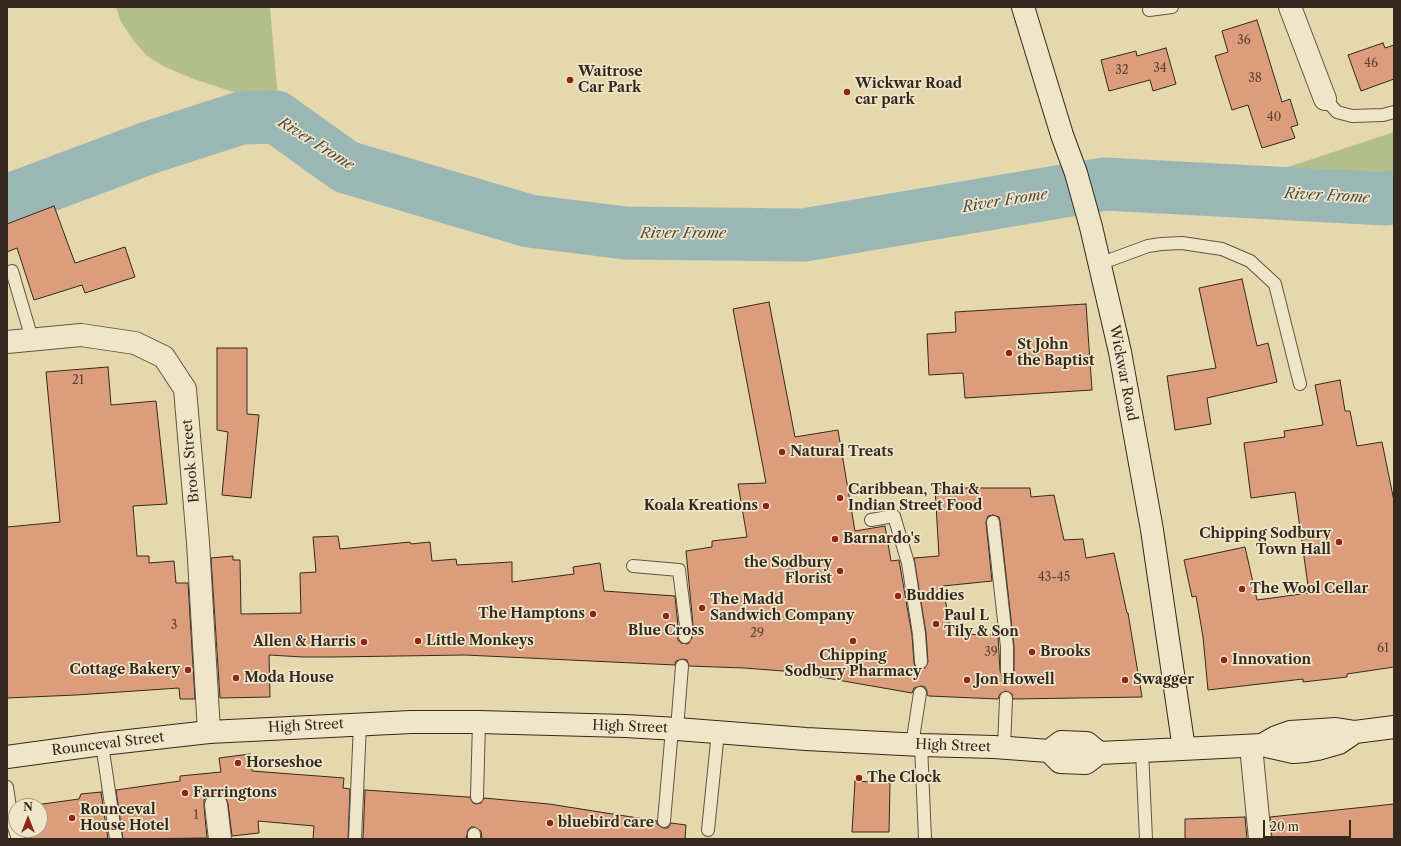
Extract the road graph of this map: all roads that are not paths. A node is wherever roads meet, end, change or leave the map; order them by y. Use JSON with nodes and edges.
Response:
{"nodes":[{"id":1,"x":1022,"y":7,"type":"edge"},
{"id":2,"x":1172,"y":7,"type":"edge"},
{"id":3,"x":1290,"y":7,"type":"edge"},
{"id":4,"x":1149,"y":10,"type":"dead end"},
{"id":5,"x":1325,"y":99,"type":"joint"},
{"id":6,"x":1394,"y":112,"type":"edge"},
{"id":7,"x":1099,"y":264,"type":"junction"},
{"id":8,"x":12,"y":271,"type":"dead end"},
{"id":9,"x":32,"y":339,"type":"junction"},
{"id":10,"x":7,"y":342,"type":"edge"},
{"id":11,"x":1300,"y":384,"type":"dead end"},
{"id":12,"x":871,"y":520,"type":"dead end"},
{"id":13,"x":993,"y":522,"type":"dead end"},
{"id":14,"x":633,"y":566,"type":"dead end"},
{"id":15,"x":685,"y":637,"type":"dead end"},
{"id":16,"x":921,"y":662,"type":"dead end"},
{"id":17,"x":682,"y":666,"type":"dead end"},
{"id":18,"x":1007,"y":671,"type":"dead end"},
{"id":19,"x":920,"y":693,"type":"dead end"},
{"id":20,"x":1006,"y":698,"type":"dead end"},
{"id":21,"x":479,"y":722,"type":"junction"},
{"id":22,"x":360,"y":724,"type":"junction"},
{"id":23,"x":1394,"y":728,"type":"edge"},
{"id":24,"x":675,"y":729,"type":"junction"},
{"id":25,"x":209,"y":732,"type":"junction"},
{"id":26,"x":718,"y":732,"type":"junction"},
{"id":27,"x":102,"y":744,"type":"junction"},
{"id":28,"x":916,"y":745,"type":"junction"},
{"id":29,"x":1256,"y":745,"type":"junction"},
{"id":30,"x":1004,"y":748,"type":"junction"},
{"id":31,"x":1184,"y":749,"type":"junction"},
{"id":32,"x":1142,"y":751,"type":"junction"},
{"id":33,"x":7,"y":757,"type":"edge"},
{"id":34,"x":7,"y":787,"type":"edge"},
{"id":35,"x":477,"y":798,"type":"dead end"},
{"id":36,"x":216,"y":805,"type":"dead end"},
{"id":37,"x":664,"y":821,"type":"dead end"},
{"id":38,"x":708,"y":830,"type":"dead end"},
{"id":39,"x":18,"y":839,"type":"edge"},
{"id":40,"x":116,"y":839,"type":"edge"},
{"id":41,"x":220,"y":839,"type":"edge"},
{"id":42,"x":355,"y":839,"type":"edge"},
{"id":43,"x":925,"y":839,"type":"edge"},
{"id":44,"x":1146,"y":839,"type":"edge"},
{"id":45,"x":1260,"y":839,"type":"edge"}],
"edges":[{"from":1,"to":7,"type":"main road","name":"Wickwar Road"},
{"from":2,"to":4,"type":"lane"},
{"from":3,"to":5,"type":"main road"},
{"from":5,"to":6,"type":"lane"},
{"from":7,"to":11,"type":"lane"},
{"from":7,"to":31,"type":"main road","name":"Wickwar Road"},
{"from":8,"to":9,"type":"lane"},
{"from":9,"to":10,"type":"main road","name":"Brook Street"},
{"from":9,"to":25,"type":"main road","name":"Brook Street"},
{"from":12,"to":16,"type":"lane"},
{"from":13,"to":18,"type":"lane"},
{"from":14,"to":15,"type":"lane"},
{"from":17,"to":24,"type":"lane"},
{"from":19,"to":28,"type":"lane"},
{"from":20,"to":30,"type":"lane"},
{"from":21,"to":22,"type":"main road","name":"High Street"},
{"from":21,"to":24,"type":"main road","name":"High Street"},
{"from":21,"to":35,"type":"lane"},
{"from":22,"to":25,"type":"main road","name":"High Street"},
{"from":22,"to":42,"type":"lane"},
{"from":23,"to":29,"type":"main road"},
{"from":24,"to":26,"type":"main road","name":"High Street"},
{"from":24,"to":37,"type":"lane"},
{"from":25,"to":27,"type":"main road","name":"Rounceval Street"},
{"from":26,"to":28,"type":"main road","name":"High Street"},
{"from":26,"to":38,"type":"lane"},
{"from":27,"to":33,"type":"main road","name":"Rounceval Street"},
{"from":27,"to":40,"type":"lane"},
{"from":28,"to":30,"type":"main road","name":"High Street"},
{"from":28,"to":43,"type":"lane"},
{"from":29,"to":31,"type":"main road","name":"High Street"},
{"from":29,"to":45,"type":"main road"},
{"from":30,"to":32,"type":"main road","name":"High Street"},
{"from":31,"to":32,"type":"main road","name":"High Street"},
{"from":32,"to":44,"type":"lane"},
{"from":34,"to":39,"type":"lane"},
{"from":36,"to":41,"type":"main road"}]}
